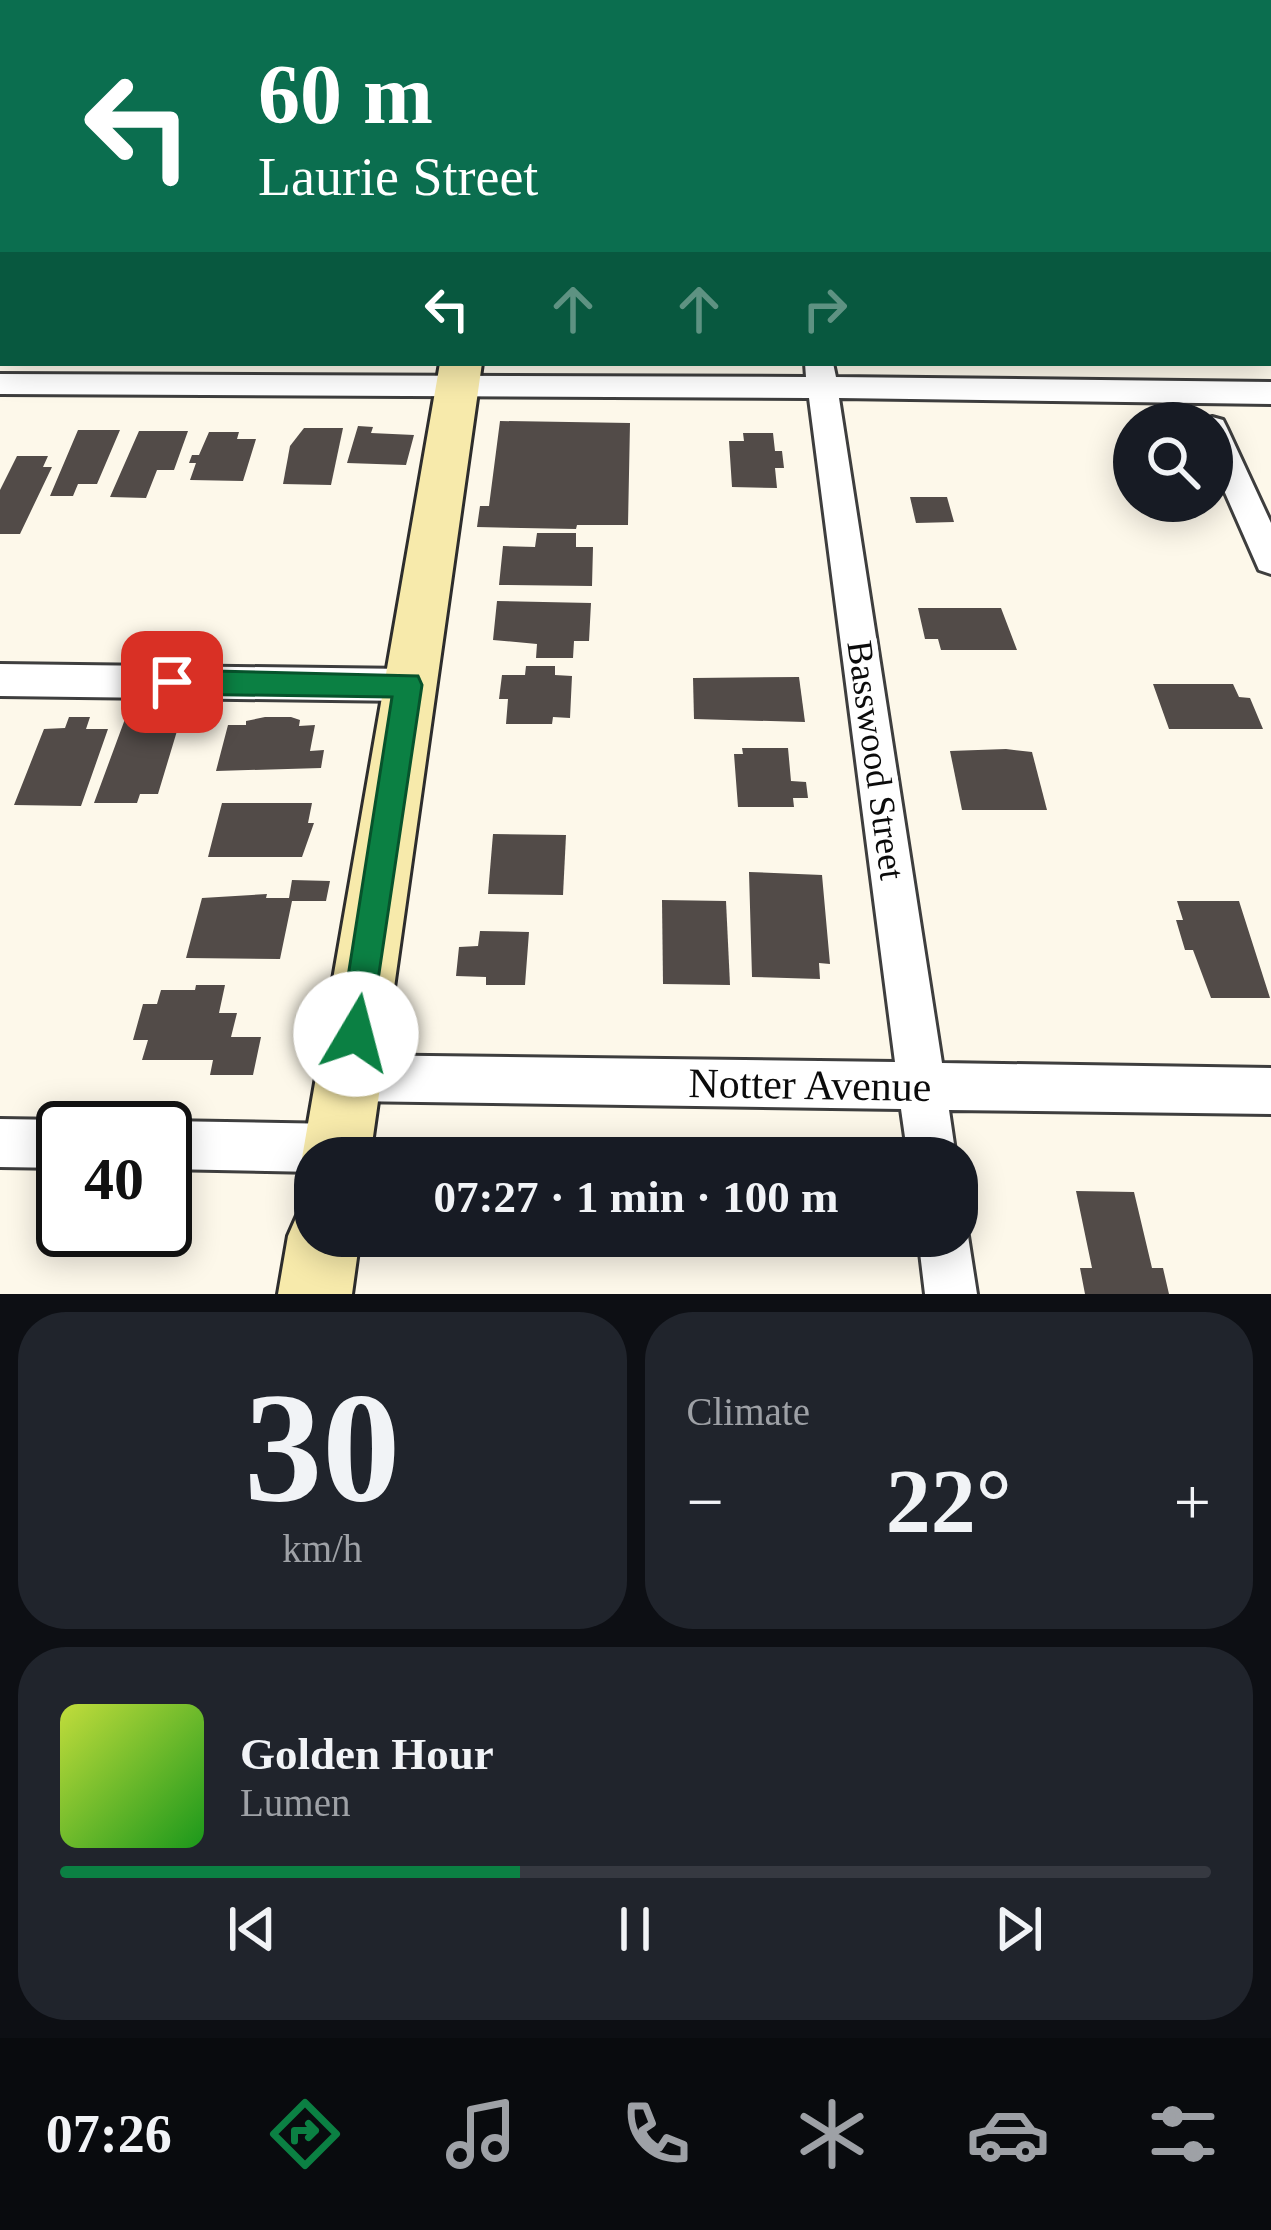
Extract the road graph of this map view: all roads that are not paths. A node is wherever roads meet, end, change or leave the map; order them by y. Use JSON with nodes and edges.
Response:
{"nodes":[{"id":1,"x":1184,"y":366,"type":"edge"},
{"id":2,"x":459,"y":373,"type":"edge"},
{"id":3,"x":822,"y":376,"type":"edge"},
{"id":4,"x":16,"y":377,"type":"edge"},
{"id":5,"x":1196,"y":393,"type":"junction"},
{"id":6,"x":1271,"y":393,"type":"edge"},
{"id":7,"x":1200,"y":402,"type":"edge"},
{"id":8,"x":0,"y":417,"type":"edge"},
{"id":9,"x":1233,"y":474,"type":"edge"},
{"id":10,"x":1271,"y":560,"type":"edge"},
{"id":11,"x":0,"y":680,"type":"edge"},
{"id":12,"x":408,"y":685,"type":"junction"},
{"id":13,"x":350,"y":1078,"type":"junction"},
{"id":14,"x":922,"y":1086,"type":"junction"},
{"id":15,"x":1271,"y":1091,"type":"edge"},
{"id":16,"x":340,"y":1137,"type":"edge"},
{"id":17,"x":929,"y":1137,"type":"edge"},
{"id":18,"x":0,"y":1143,"type":"edge"},
{"id":19,"x":36,"y":1144,"type":"edge"},
{"id":20,"x":192,"y":1146,"type":"edge"},
{"id":21,"x":294,"y":1151,"type":"edge"},
{"id":22,"x":321,"y":1257,"type":"edge"},
{"id":23,"x":946,"y":1257,"type":"edge"},
{"id":24,"x":315,"y":1294,"type":"edge"},
{"id":25,"x":951,"y":1294,"type":"edge"}],
"edges":[{"from":1,"to":5,"type":"street"},
{"from":2,"to":3,"type":"street"},
{"from":2,"to":4,"type":"street"},
{"from":2,"to":12,"type":"street"},
{"from":3,"to":5,"type":"street"},
{"from":3,"to":14,"type":"street","name":"Basswood Street"},
{"from":4,"to":8,"type":"street"},
{"from":5,"to":6,"type":"street"},
{"from":5,"to":7,"type":"street"},
{"from":9,"to":10,"type":"street"},
{"from":11,"to":12,"type":"street"},
{"from":12,"to":13,"type":"street"},
{"from":13,"to":14,"type":"street","name":"Notter Avenue"},
{"from":13,"to":16,"type":"street"},
{"from":14,"to":15,"type":"street","name":"Notter Avenue"},
{"from":14,"to":17,"type":"street","name":"Basswood Street"},
{"from":18,"to":19,"type":"street"},
{"from":20,"to":21,"type":"street"},
{"from":22,"to":24,"type":"street"},
{"from":23,"to":25,"type":"street"}]}
